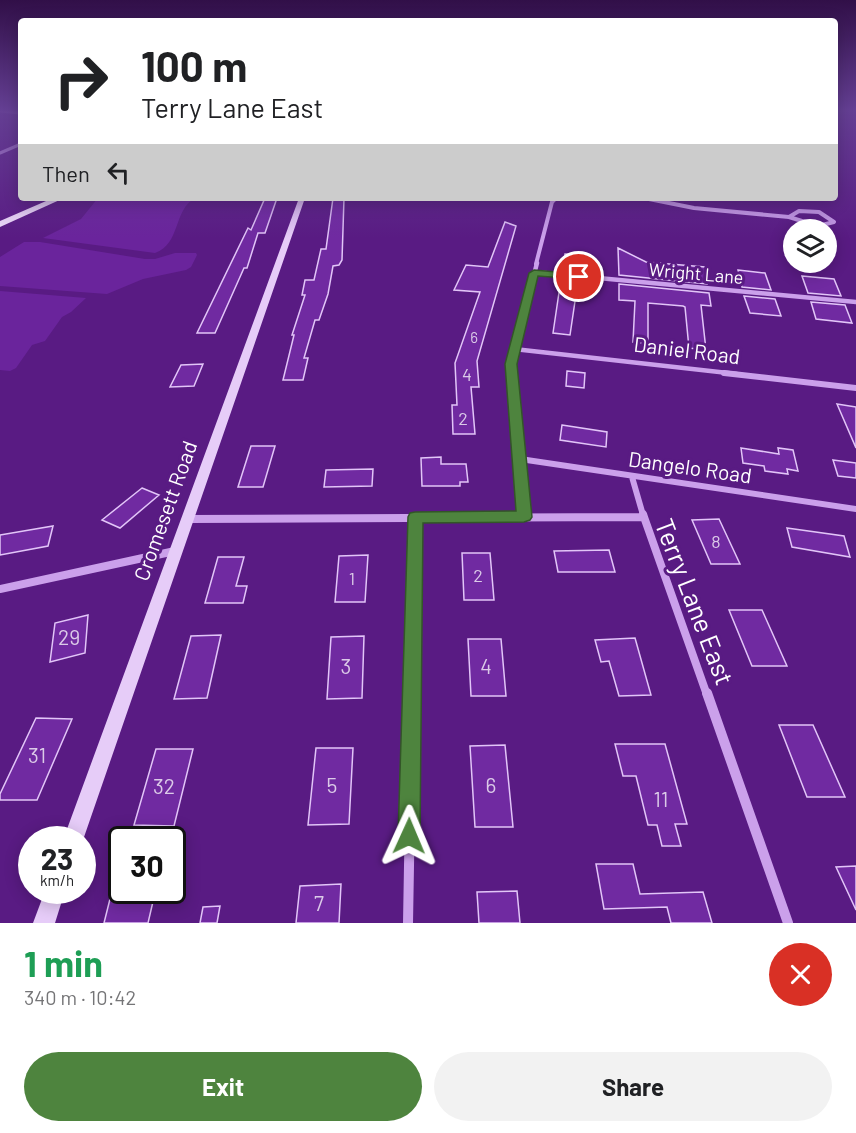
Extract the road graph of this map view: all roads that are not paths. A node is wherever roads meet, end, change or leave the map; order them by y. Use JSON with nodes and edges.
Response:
{"nodes":[{"id":1,"x":52,"y":201,"type":"edge"},
{"id":2,"x":301,"y":201,"type":"edge"},
{"id":3,"x":553,"y":201,"type":"edge"},
{"id":4,"x":658,"y":201,"type":"edge"},
{"id":5,"x":789,"y":217,"type":"junction"},
{"id":6,"x":5,"y":219,"type":"edge"},
{"id":7,"x":0,"y":224,"type":"edge"},
{"id":8,"x":534,"y":273,"type":"junction"},
{"id":9,"x":856,"y":302,"type":"edge"},
{"id":10,"x":514,"y":348,"type":"junction"},
{"id":11,"x":856,"y":388,"type":"edge"},
{"id":12,"x":520,"y":459,"type":"junction"},
{"id":13,"x":632,"y":477,"type":"junction"},
{"id":14,"x":856,"y":509,"type":"edge"},
{"id":15,"x":644,"y":516,"type":"junction"},
{"id":16,"x":415,"y":517,"type":"junction"},
{"id":17,"x":524,"y":517,"type":"junction"},
{"id":18,"x":188,"y":519,"type":"junction"},
{"id":19,"x":177,"y":551,"type":"junction"},
{"id":20,"x":0,"y":589,"type":"edge"},
{"id":21,"x":78,"y":826,"type":"edge"},
{"id":22,"x":51,"y":904,"type":"edge"},
{"id":23,"x":44,"y":923,"type":"edge"},
{"id":24,"x":408,"y":923,"type":"edge"},
{"id":25,"x":788,"y":923,"type":"edge"}],
"edges":[{"from":1,"to":6,"type":"main road"},
{"from":2,"to":18,"type":"street","name":"Cromesett Road"},
{"from":3,"to":8,"type":"street"},
{"from":4,"to":5,"type":"street"},
{"from":5,"to":5,"type":"street"},
{"from":6,"to":7,"type":"main road"},
{"from":8,"to":9,"type":"street","name":"Wright Lane"},
{"from":8,"to":10,"type":"street"},
{"from":10,"to":11,"type":"street","name":"Daniel Road"},
{"from":10,"to":12,"type":"street"},
{"from":12,"to":13,"type":"street","name":"Dangelo Road"},
{"from":12,"to":17,"type":"street"},
{"from":13,"to":14,"type":"street","name":"Dangelo Road"},
{"from":13,"to":15,"type":"street"},
{"from":15,"to":17,"type":"street","name":"Terry Lane East"},
{"from":15,"to":25,"type":"street","name":"Terry Lane East"},
{"from":16,"to":17,"type":"street","name":"Terry Lane East"},
{"from":16,"to":18,"type":"street","name":"Terry Lane East"},
{"from":16,"to":24,"type":"street"},
{"from":18,"to":19,"type":"street","name":"Cromesett Road"},
{"from":19,"to":20,"type":"street"},
{"from":19,"to":21,"type":"street","name":"Cromesett Road"},
{"from":22,"to":23,"type":"street"}]}
